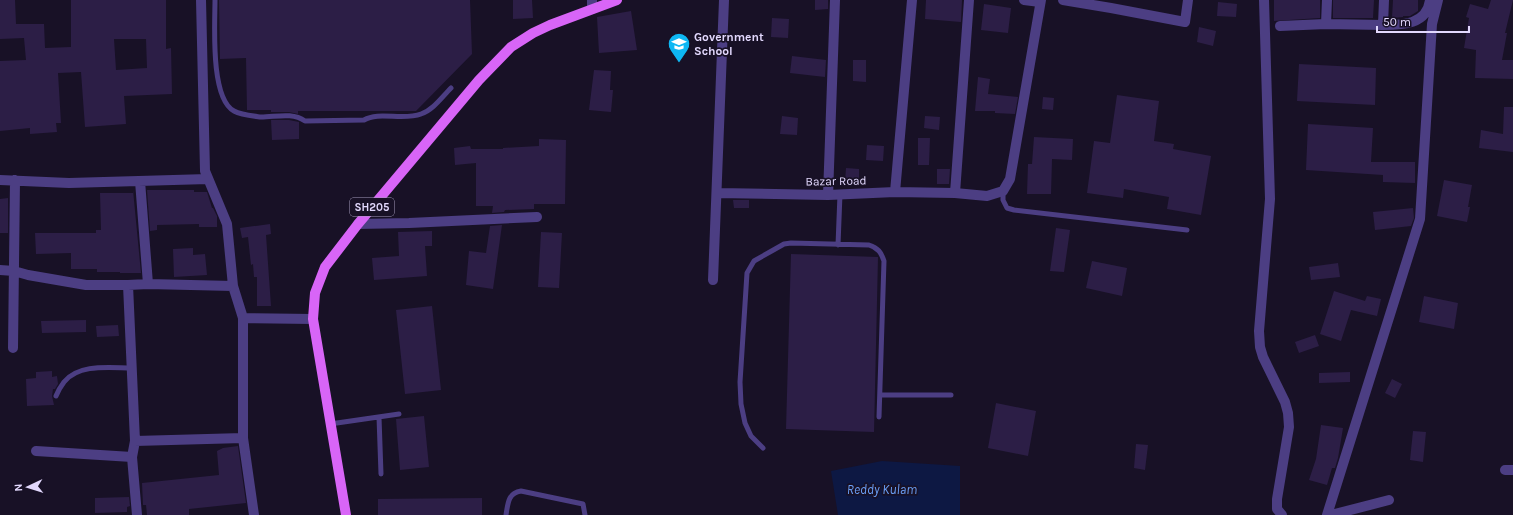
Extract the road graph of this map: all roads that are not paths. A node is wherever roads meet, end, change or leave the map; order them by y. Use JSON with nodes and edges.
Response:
{"nodes":[{"id":1,"x":201,"y":0,"type":"edge"},
{"id":2,"x":215,"y":0,"type":"edge"},
{"id":3,"x":617,"y":0,"type":"edge"},
{"id":4,"x":724,"y":0,"type":"edge"},
{"id":5,"x":835,"y":0,"type":"edge"},
{"id":6,"x":912,"y":0,"type":"edge"},
{"id":7,"x":969,"y":0,"type":"edge"},
{"id":8,"x":1024,"y":0,"type":"edge"},
{"id":9,"x":1064,"y":0,"type":"edge"},
{"id":10,"x":1188,"y":0,"type":"edge"},
{"id":11,"x":1264,"y":0,"type":"edge"},
{"id":12,"x":1327,"y":0,"type":"edge"},
{"id":13,"x":1384,"y":0,"type":"edge"},
{"id":14,"x":1430,"y":0,"type":"edge"},
{"id":15,"x":1438,"y":0,"type":"edge"},
{"id":16,"x":1041,"y":1,"type":"edge"},
{"id":17,"x":1112,"y":4,"type":"edge"},
{"id":18,"x":592,"y":5,"type":"edge"},
{"id":19,"x":1326,"y":24,"type":"junction"},
{"id":20,"x":1383,"y":25,"type":"junction"},
{"id":21,"x":1280,"y":26,"type":"dead end"},
{"id":22,"x":451,"y":88,"type":"dead end"},
{"id":23,"x":208,"y":179,"type":"junction"},
{"id":24,"x":0,"y":180,"type":"edge"},
{"id":25,"x":15,"y":180,"type":"junction"},
{"id":26,"x":140,"y":181,"type":"junction"},
{"id":27,"x":1003,"y":191,"type":"junction"},
{"id":28,"x":895,"y":192,"type":"junction"},
{"id":29,"x":717,"y":193,"type":"junction"},
{"id":30,"x":955,"y":193,"type":"junction"},
{"id":31,"x":840,"y":194,"type":"junction"},
{"id":32,"x":828,"y":195,"type":"junction"},
{"id":33,"x":537,"y":217,"type":"dead end"},
{"id":34,"x":358,"y":224,"type":"junction"},
{"id":35,"x":1187,"y":230,"type":"dead end"},
{"id":36,"x":838,"y":245,"type":"junction"},
{"id":37,"x":0,"y":270,"type":"edge"},
{"id":38,"x":14,"y":271,"type":"junction"},
{"id":39,"x":713,"y":280,"type":"dead end"},
{"id":40,"x":148,"y":284,"type":"junction"},
{"id":41,"x":128,"y":285,"type":"junction"},
{"id":42,"x":233,"y":286,"type":"junction"},
{"id":43,"x":243,"y":318,"type":"junction"},
{"id":44,"x":313,"y":319,"type":"junction"},
{"id":45,"x":13,"y":348,"type":"dead end"},
{"id":46,"x":132,"y":368,"type":"junction"},
{"id":47,"x":880,"y":395,"type":"junction"},
{"id":48,"x":951,"y":395,"type":"dead end"},
{"id":49,"x":56,"y":396,"type":"dead end"},
{"id":50,"x":399,"y":414,"type":"dead end"},
{"id":51,"x":379,"y":417,"type":"junction"},
{"id":52,"x":879,"y":417,"type":"dead end"},
{"id":53,"x":330,"y":424,"type":"junction"},
{"id":54,"x":243,"y":438,"type":"junction"},
{"id":55,"x":135,"y":441,"type":"junction"},
{"id":56,"x":763,"y":448,"type":"dead end"},
{"id":57,"x":36,"y":451,"type":"dead end"},
{"id":58,"x":132,"y":457,"type":"junction"},
{"id":59,"x":380,"y":474,"type":"dead end"},
{"id":60,"x":1389,"y":500,"type":"dead end"},
{"id":61,"x":137,"y":515,"type":"edge"},
{"id":62,"x":254,"y":515,"type":"edge"},
{"id":63,"x":346,"y":515,"type":"edge"},
{"id":64,"x":506,"y":515,"type":"edge"},
{"id":65,"x":586,"y":515,"type":"edge"},
{"id":66,"x":1282,"y":515,"type":"edge"},
{"id":67,"x":1326,"y":515,"type":"edge"},
{"id":68,"x":1331,"y":515,"type":"edge"}],
"edges":[{"from":1,"to":23,"type":"street"},
{"from":2,"to":22,"type":"lane"},
{"from":3,"to":18,"type":"main road","number":"SH205"},
{"from":4,"to":29,"type":"street"},
{"from":5,"to":32,"type":"street"},
{"from":6,"to":28,"type":"street"},
{"from":7,"to":30,"type":"street"},
{"from":8,"to":16,"type":"street"},
{"from":9,"to":17,"type":"street"},
{"from":10,"to":17,"type":"street"},
{"from":11,"to":66,"type":"street"},
{"from":12,"to":19,"type":"street"},
{"from":13,"to":20,"type":"street"},
{"from":14,"to":20,"type":"street"},
{"from":15,"to":67,"type":"street"},
{"from":16,"to":27,"type":"street"},
{"from":18,"to":34,"type":"main road","number":"SH205"},
{"from":19,"to":20,"type":"street"},
{"from":19,"to":21,"type":"street"},
{"from":23,"to":26,"type":"street"},
{"from":23,"to":42,"type":"street"},
{"from":24,"to":25,"type":"street"},
{"from":25,"to":26,"type":"street"},
{"from":25,"to":38,"type":"street"},
{"from":26,"to":40,"type":"street"},
{"from":27,"to":30,"type":"street","name":"Bazar Road"},
{"from":27,"to":35,"type":"lane"},
{"from":28,"to":30,"type":"street","name":"Bazar Road"},
{"from":28,"to":31,"type":"street","name":"Bazar Road"},
{"from":29,"to":32,"type":"street","name":"Bazar Road"},
{"from":29,"to":39,"type":"street"},
{"from":31,"to":32,"type":"street","name":"Bazar Road"},
{"from":31,"to":36,"type":"lane"},
{"from":33,"to":34,"type":"street"},
{"from":34,"to":44,"type":"main road","number":"SH205"},
{"from":36,"to":47,"type":"lane"},
{"from":36,"to":56,"type":"lane"},
{"from":37,"to":38,"type":"street"},
{"from":38,"to":41,"type":"street"},
{"from":38,"to":45,"type":"street"},
{"from":40,"to":41,"type":"street"},
{"from":40,"to":42,"type":"street"},
{"from":41,"to":46,"type":"street"},
{"from":42,"to":43,"type":"street"},
{"from":43,"to":44,"type":"street"},
{"from":43,"to":54,"type":"street"},
{"from":44,"to":53,"type":"main road","number":"SH205"},
{"from":46,"to":49,"type":"lane"},
{"from":46,"to":55,"type":"street"},
{"from":47,"to":48,"type":"lane"},
{"from":47,"to":52,"type":"lane"},
{"from":50,"to":51,"type":"lane"},
{"from":51,"to":53,"type":"lane"},
{"from":51,"to":59,"type":"lane"},
{"from":53,"to":63,"type":"main road","number":"SH205"},
{"from":54,"to":55,"type":"street"},
{"from":54,"to":62,"type":"street"},
{"from":55,"to":58,"type":"street"},
{"from":57,"to":58,"type":"street"},
{"from":58,"to":61,"type":"street"},
{"from":60,"to":68,"type":"street"},
{"from":64,"to":65,"type":"lane"}]}
